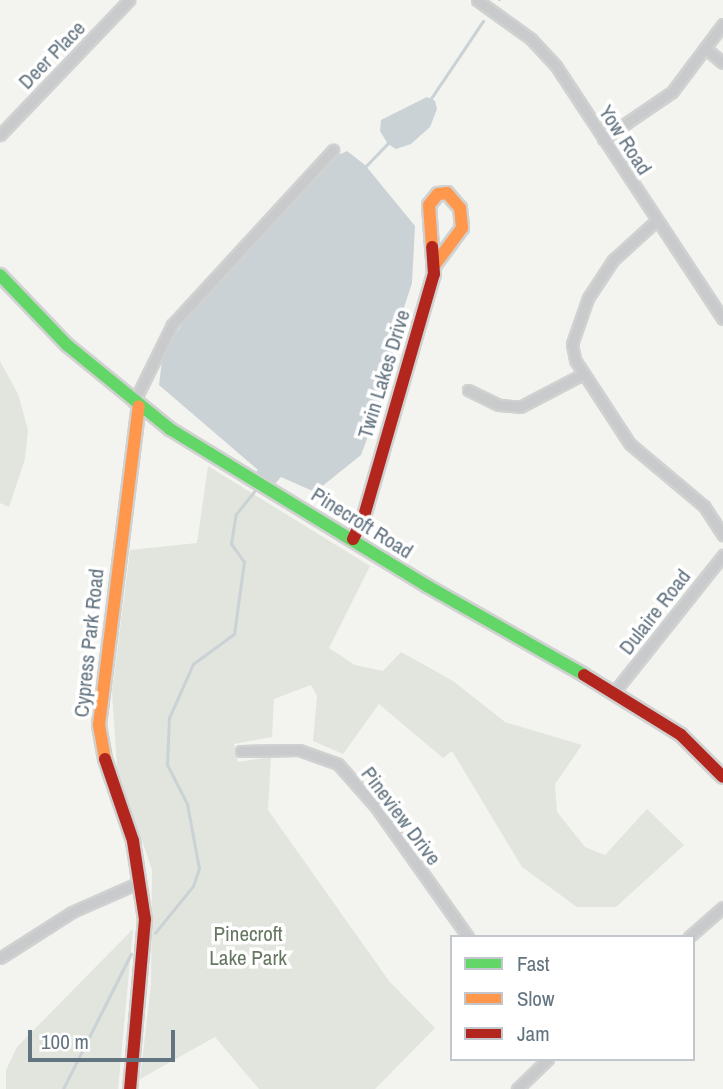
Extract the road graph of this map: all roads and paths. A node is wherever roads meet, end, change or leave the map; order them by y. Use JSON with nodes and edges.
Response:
{"nodes":[{"id":1,"x":129,"y":0,"type":"edge"},
{"id":2,"x":477,"y":0,"type":"edge"},
{"id":3,"x":723,"y":24,"type":"edge"},
{"id":4,"x":705,"y":48,"type":"junction"},
{"id":5,"x":723,"y":63,"type":"edge"},
{"id":6,"x":0,"y":135,"type":"edge"},
{"id":7,"x":603,"y":139,"type":"junction"},
{"id":8,"x":333,"y":150,"type":"dead end"},
{"id":9,"x":657,"y":220,"type":"junction"},
{"id":10,"x":436,"y":263,"type":"junction"},
{"id":11,"x":0,"y":275,"type":"edge"},
{"id":12,"x":723,"y":319,"type":"edge"},
{"id":13,"x":581,"y":375,"type":"junction"},
{"id":14,"x":468,"y":390,"type":"dead end"},
{"id":15,"x":136,"y":404,"type":"junction"},
{"id":16,"x":723,"y":535,"type":"edge"},
{"id":17,"x":353,"y":539,"type":"junction"},
{"id":18,"x":723,"y":555,"type":"edge"},
{"id":19,"x":615,"y":691,"type":"junction"},
{"id":20,"x":242,"y":751,"type":"dead end"},
{"id":21,"x":723,"y":777,"type":"edge"},
{"id":22,"x":140,"y":882,"type":"junction"},
{"id":23,"x":723,"y":907,"type":"edge"},
{"id":24,"x":467,"y":935,"type":"edge"},
{"id":25,"x":691,"y":935,"type":"edge"},
{"id":26,"x":0,"y":958,"type":"edge"},
{"id":27,"x":546,"y":1061,"type":"edge"},
{"id":28,"x":130,"y":1089,"type":"edge"},
{"id":29,"x":517,"y":1089,"type":"edge"}],
"edges":[{"from":1,"to":6,"type":"street","name":"Deer Place"},
{"from":2,"to":7,"type":"street","name":"Yow Road"},
{"from":3,"to":4,"type":"street"},
{"from":4,"to":5,"type":"street"},
{"from":4,"to":7,"type":"street"},
{"from":7,"to":9,"type":"street","name":"Yow Road"},
{"from":8,"to":15,"type":"street"},
{"from":9,"to":12,"type":"street","name":"Yow Road"},
{"from":9,"to":13,"type":"street"},
{"from":10,"to":10,"type":"street","name":"Twin Lakes Drive"},
{"from":10,"to":17,"type":"street","name":"Twin Lakes Drive"},
{"from":11,"to":15,"type":"street","name":"Pinecroft Road"},
{"from":13,"to":14,"type":"street"},
{"from":13,"to":16,"type":"street"},
{"from":15,"to":17,"type":"street","name":"Pinecroft Road"},
{"from":15,"to":22,"type":"street","name":"Cypress Park Road"},
{"from":17,"to":19,"type":"street","name":"Pinecroft Road"},
{"from":18,"to":19,"type":"street","name":"Dulaire Road"},
{"from":19,"to":21,"type":"street","name":"Pinecroft Road"},
{"from":20,"to":24,"type":"street","name":"Pineview Drive"},
{"from":22,"to":26,"type":"street"},
{"from":22,"to":28,"type":"street","name":"Cypress Park Road"},
{"from":23,"to":25,"type":"street"},
{"from":27,"to":29,"type":"street"}]}
